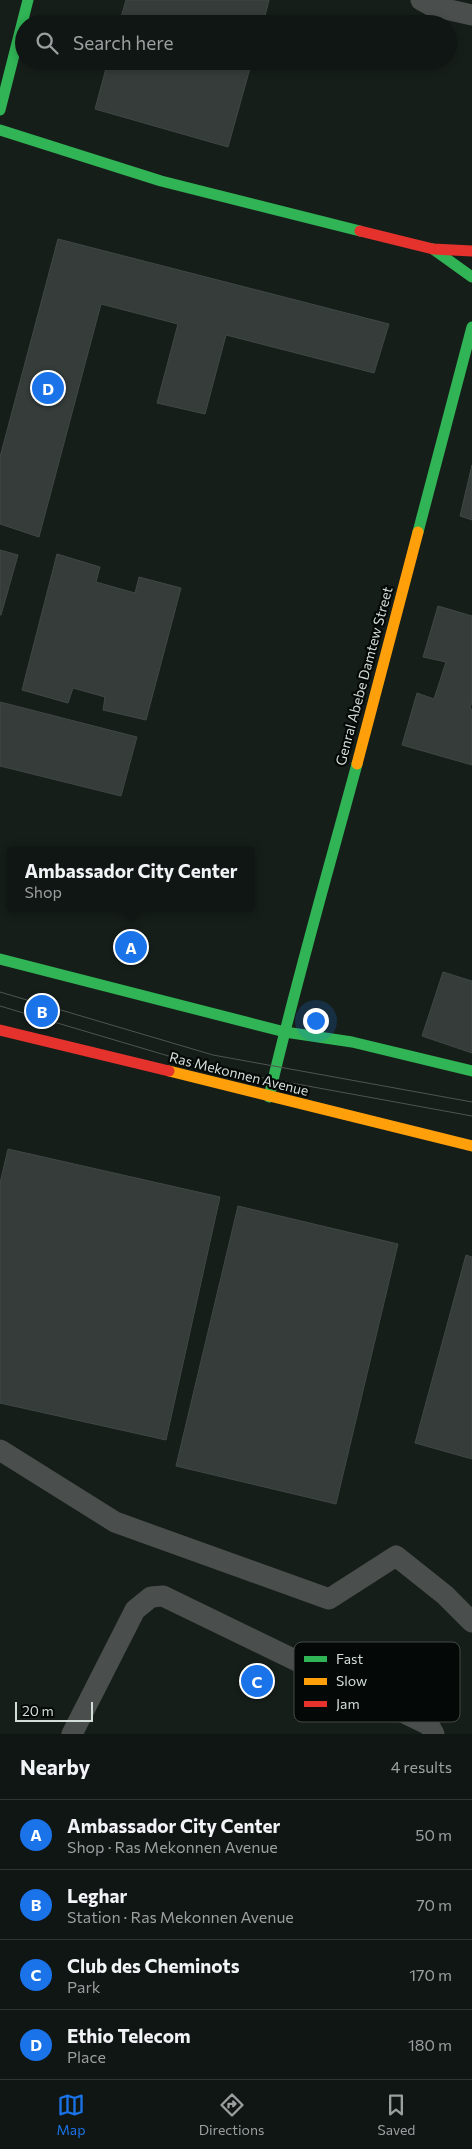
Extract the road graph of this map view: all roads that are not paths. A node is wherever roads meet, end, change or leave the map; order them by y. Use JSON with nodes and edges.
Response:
{"nodes":[{"id":1,"x":28,"y":0,"type":"edge"},
{"id":2,"x":421,"y":0,"type":"edge"},
{"id":3,"x":24,"y":15,"type":"edge"},
{"id":4,"x":472,"y":15,"type":"edge"},
{"id":5,"x":15,"y":51,"type":"edge"},
{"id":6,"x":0,"y":110,"type":"edge"},
{"id":7,"x":0,"y":130,"type":"edge"},
{"id":8,"x":433,"y":249,"type":"junction"},
{"id":9,"x":472,"y":251,"type":"edge"},
{"id":10,"x":472,"y":277,"type":"edge"},
{"id":11,"x":472,"y":327,"type":"edge"},
{"id":12,"x":0,"y":959,"type":"edge"},
{"id":13,"x":0,"y":1030,"type":"edge"},
{"id":14,"x":285,"y":1032,"type":"junction"},
{"id":15,"x":472,"y":1071,"type":"edge"},
{"id":16,"x":269,"y":1096,"type":"junction"},
{"id":17,"x":472,"y":1146,"type":"edge"},
{"id":18,"x":0,"y":1450,"type":"edge"},
{"id":19,"x":472,"y":1622,"type":"edge"},
{"id":20,"x":294,"y":1659,"type":"edge"},
{"id":21,"x":423,"y":1722,"type":"edge"},
{"id":22,"x":72,"y":1734,"type":"edge"},
{"id":23,"x":434,"y":1734,"type":"edge"}],
"edges":[{"from":1,"to":3,"type":"main road"},
{"from":2,"to":4,"type":"street"},
{"from":5,"to":6,"type":"main road"},
{"from":7,"to":8,"type":"main road"},
{"from":8,"to":9,"type":"main road"},
{"from":8,"to":10,"type":"main road"},
{"from":11,"to":14,"type":"main road","name":"Genral Abebe Damtew Street"},
{"from":12,"to":14,"type":"main road"},
{"from":13,"to":16,"type":"main road","name":"Ras Mekonnen Avenue"},
{"from":14,"to":15,"type":"main road"},
{"from":14,"to":16,"type":"main road","name":"Genral Abebe Damtew Street"},
{"from":16,"to":17,"type":"main road","name":"Ras Mekonnen Avenue"},
{"from":18,"to":19,"type":"street"},
{"from":20,"to":22,"type":"street"},
{"from":21,"to":23,"type":"street"}]}
